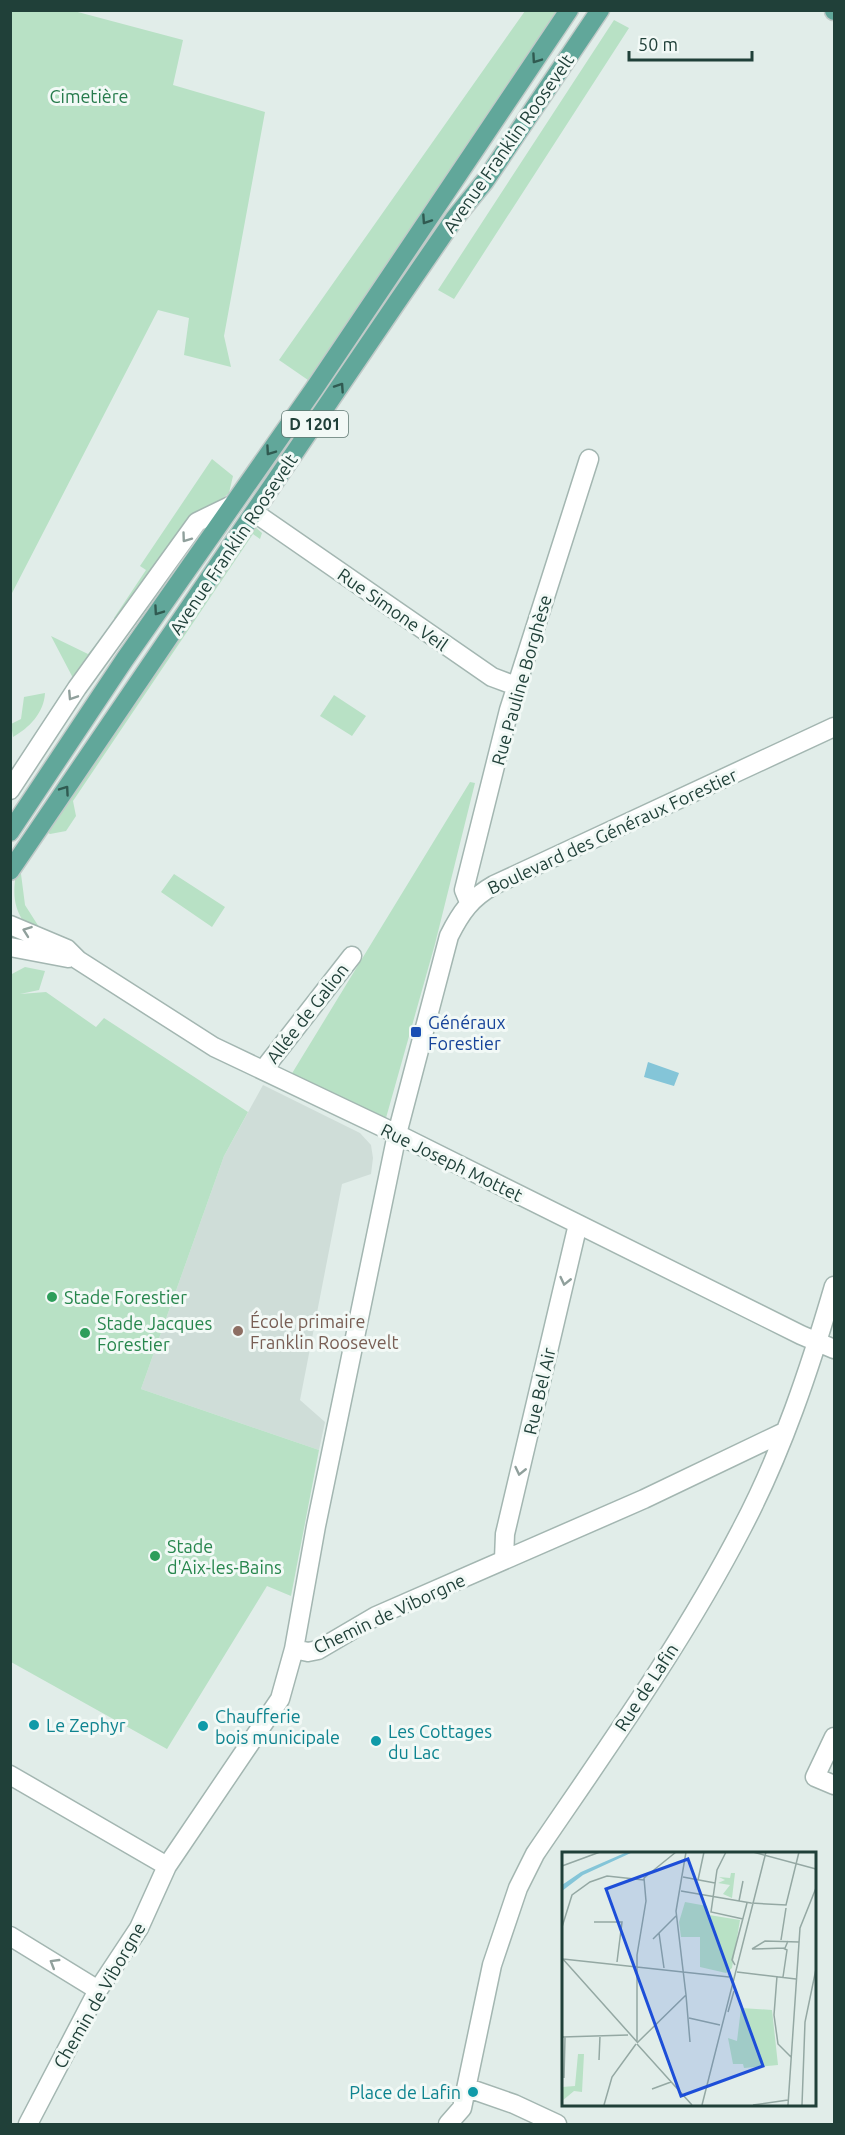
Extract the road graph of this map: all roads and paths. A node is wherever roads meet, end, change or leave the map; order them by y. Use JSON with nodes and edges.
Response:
{"nodes":[{"id":1,"x":569,"y":10,"type":"edge"},
{"id":2,"x":592,"y":10,"type":"edge"},
{"id":3,"x":600,"y":10,"type":"edge"},
{"id":4,"x":454,"y":219,"type":"junction"},
{"id":5,"x":589,"y":459,"type":"dead end"},
{"id":6,"x":232,"y":505,"type":"junction"},
{"id":7,"x":255,"y":513,"type":"junction"},
{"id":8,"x":516,"y":686,"type":"junction"},
{"id":9,"x":834,"y":727,"type":"edge"},
{"id":10,"x":10,"y":790,"type":"edge"},
{"id":11,"x":12,"y":827,"type":"edge"},
{"id":12,"x":10,"y":871,"type":"edge"},
{"id":13,"x":469,"y":902,"type":"junction"},
{"id":14,"x":10,"y":925,"type":"edge"},
{"id":15,"x":10,"y":947,"type":"edge"},
{"id":16,"x":352,"y":956,"type":"dead end"},
{"id":17,"x":78,"y":960,"type":"junction"},
{"id":18,"x":262,"y":1070,"type":"junction"},
{"id":19,"x":397,"y":1134,"type":"junction"},
{"id":20,"x":578,"y":1224,"type":"junction"},
{"id":21,"x":834,"y":1286,"type":"edge"},
{"id":22,"x":826,"y":1345,"type":"edge"},
{"id":23,"x":784,"y":1432,"type":"junction"},
{"id":24,"x":504,"y":1559,"type":"junction"},
{"id":25,"x":294,"y":1649,"type":"junction"},
{"id":26,"x":834,"y":1737,"type":"edge"},
{"id":27,"x":10,"y":1775,"type":"edge"},
{"id":28,"x":834,"y":1785,"type":"edge"},
{"id":29,"x":167,"y":1866,"type":"junction"},
{"id":30,"x":10,"y":1936,"type":"edge"},
{"id":31,"x":98,"y":1990,"type":"junction"},
{"id":32,"x":468,"y":2088,"type":"junction"},
{"id":33,"x":28,"y":2124,"type":"edge"},
{"id":34,"x":448,"y":2124,"type":"edge"},
{"id":35,"x":556,"y":2124,"type":"edge"}],
"edges":[{"from":1,"to":6,"type":"main road","name":"Avenue Franklin Roosevelt","number":"D 1201","one_way":true},
{"from":2,"to":4,"type":"main road"},
{"from":3,"to":4,"type":"main road","name":"Avenue Franklin Roosevelt","number":"D 1201"},
{"from":7,"to":4,"type":"main road","name":"Avenue Franklin Roosevelt","number":"D 1201","one_way":true},
{"from":5,"to":8,"type":"street","name":"Rue Pauline Borghèse"},
{"from":6,"to":10,"type":"street","one_way":true},
{"from":6,"to":11,"type":"main road","name":"Avenue Franklin Roosevelt","number":"D 1201","one_way":true},
{"from":7,"to":8,"type":"street","name":"Rue Simone Veil"},
{"from":12,"to":7,"type":"main road","name":"Avenue Franklin Roosevelt","number":"D 1201","one_way":true},
{"from":8,"to":13,"type":"street","name":"Rue Pauline Borghèse"},
{"from":9,"to":13,"type":"street","name":"Boulevard des Généraux Forestier"},
{"from":13,"to":19,"type":"street","name":"Boulevard des Généraux Forestier"},
{"from":17,"to":14,"type":"street","name":"Rue Joseph Mottet","one_way":true},
{"from":15,"to":17,"type":"street","name":"Rue Joseph Mottet"},
{"from":16,"to":18,"type":"street","name":"Allée de Galion"},
{"from":17,"to":18,"type":"street","name":"Rue Joseph Mottet"},
{"from":18,"to":19,"type":"street","name":"Rue Joseph Mottet"},
{"from":19,"to":20,"type":"street","name":"Rue Joseph Mottet"},
{"from":19,"to":25,"type":"street","name":"Boulevard des Généraux Forestier"},
{"from":20,"to":22,"type":"street","name":"Rue Joseph Mottet"},
{"from":20,"to":24,"type":"street","name":"Rue Bel Air","one_way":true},
{"from":21,"to":22,"type":"street","name":"Rue de Lafin"},
{"from":22,"to":23,"type":"street","name":"Rue de Lafin"},
{"from":23,"to":24,"type":"street","name":"Chemin de Viborgne"},
{"from":23,"to":32,"type":"street","name":"Rue de Lafin"},
{"from":24,"to":25,"type":"street","name":"Chemin de Viborgne"},
{"from":25,"to":29,"type":"street","name":"Chemin de Viborgne"},
{"from":26,"to":28,"type":"street"},
{"from":27,"to":29,"type":"street"},
{"from":29,"to":31,"type":"street","name":"Chemin de Viborgne"},
{"from":31,"to":30,"type":"street","one_way":true},
{"from":31,"to":33,"type":"street","name":"Chemin de Viborgne"},
{"from":32,"to":34,"type":"street"},
{"from":32,"to":35,"type":"street"}]}
